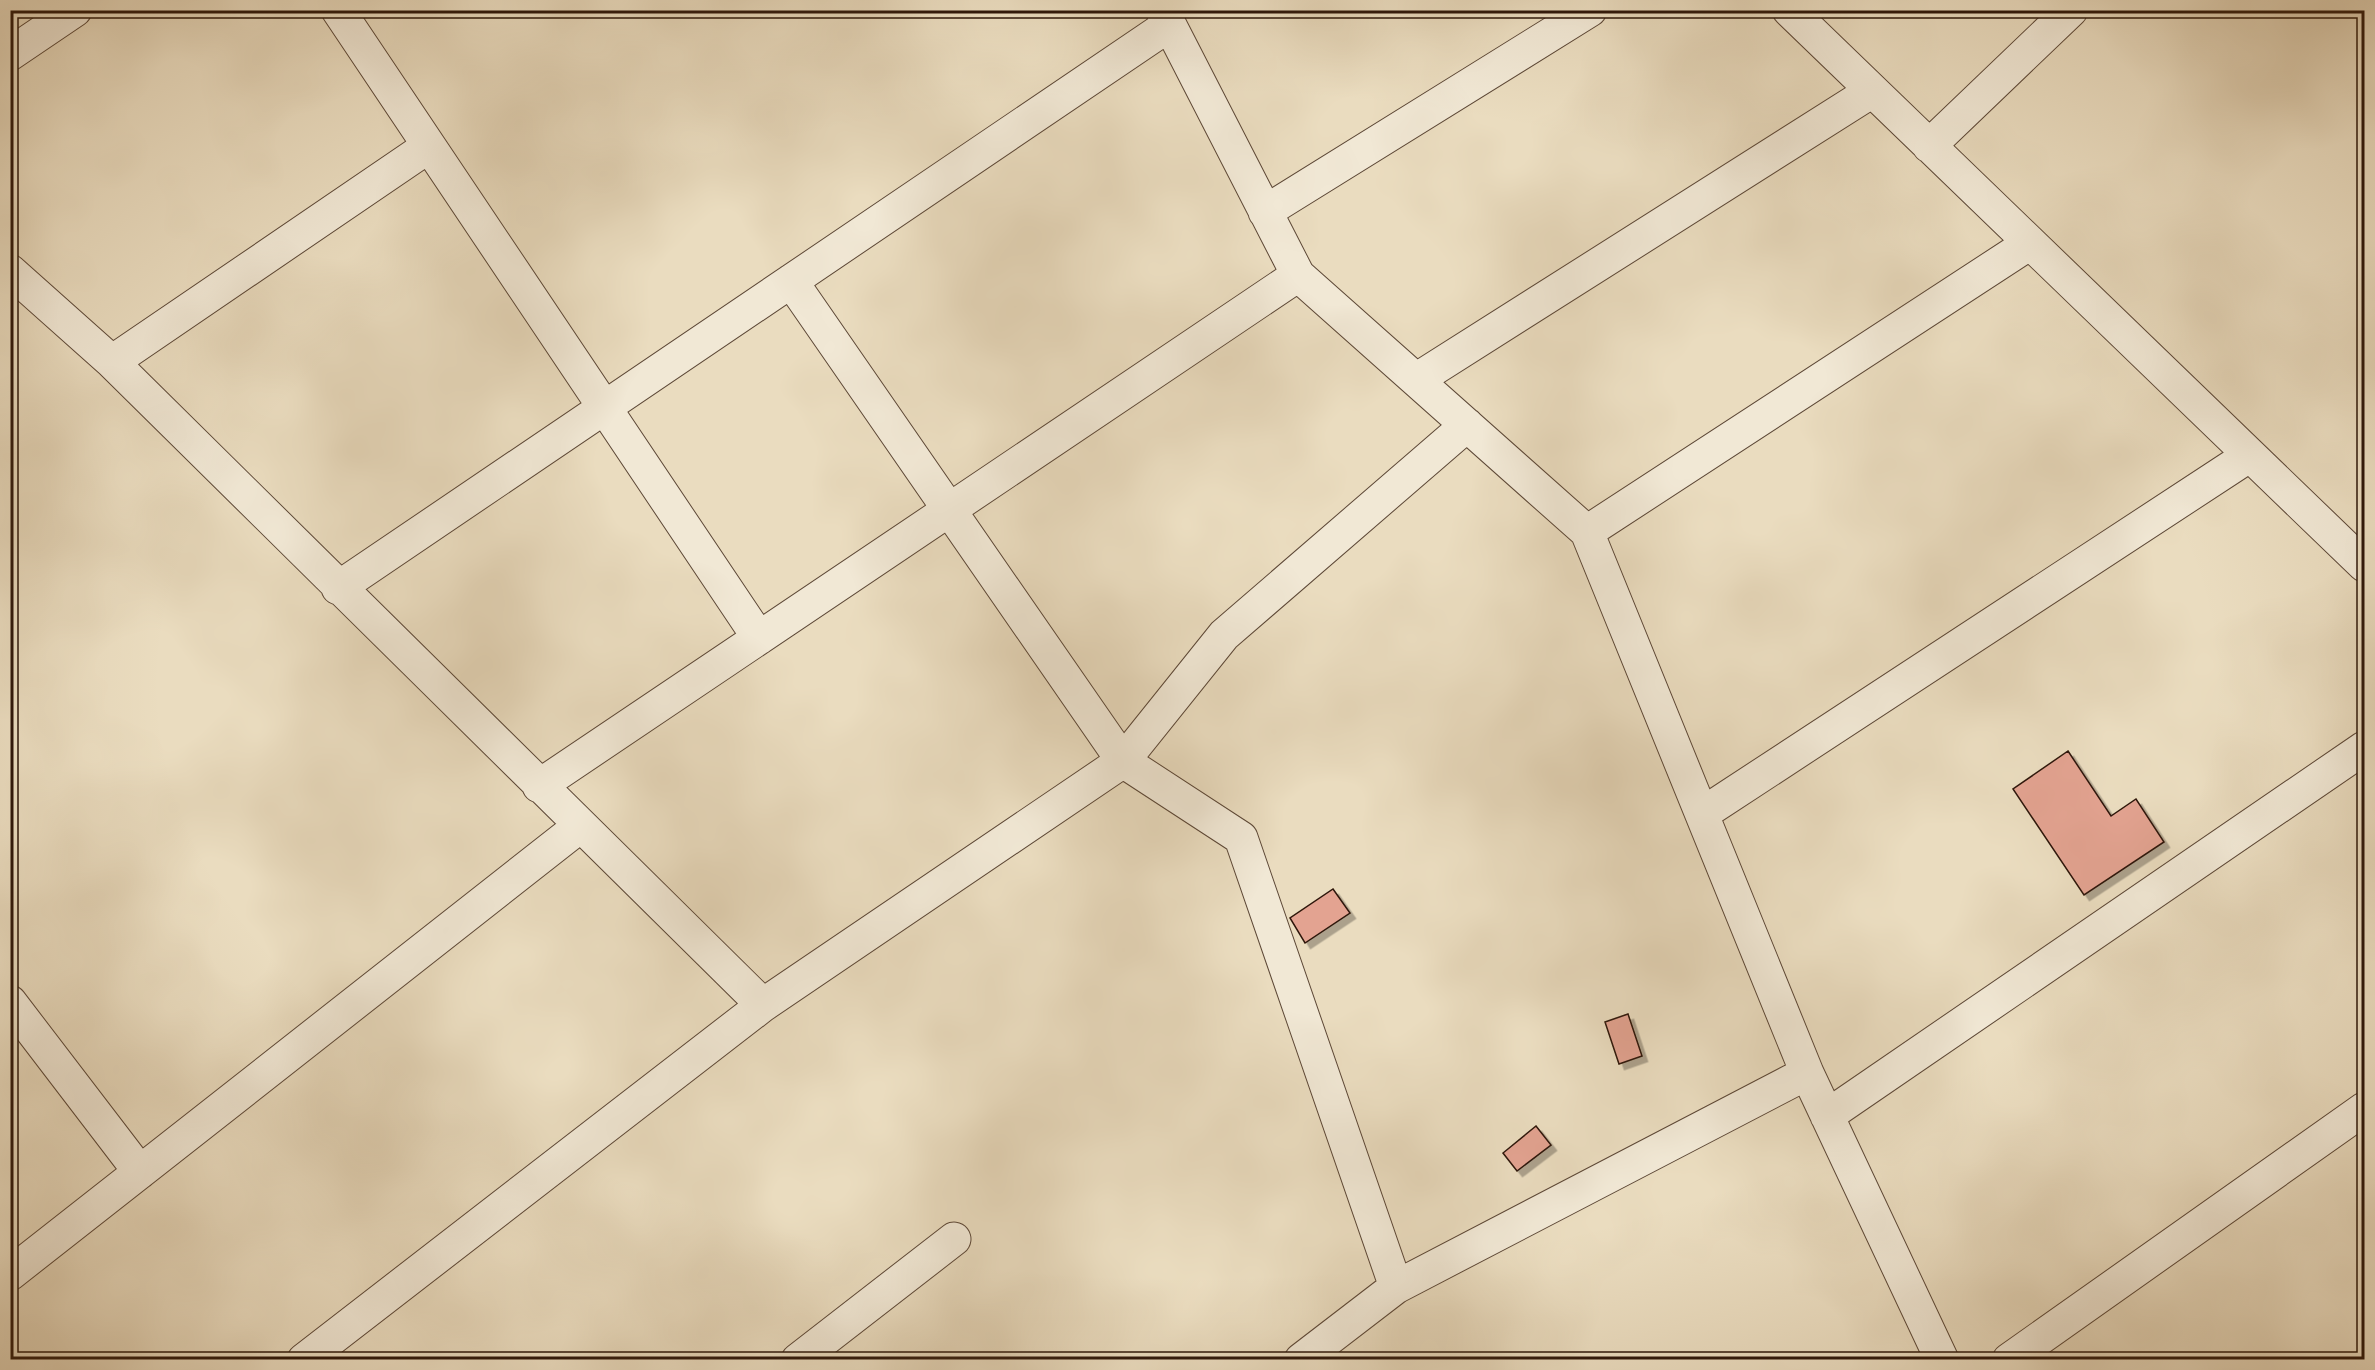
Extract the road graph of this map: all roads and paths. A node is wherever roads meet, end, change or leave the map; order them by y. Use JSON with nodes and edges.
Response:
{"nodes":[{"id":1,"x":75,"y":10,"type":"edge"},
{"id":2,"x":338,"y":10,"type":"edge"},
{"id":3,"x":1590,"y":10,"type":"edge"},
{"id":4,"x":1789,"y":10,"type":"edge"},
{"id":5,"x":2071,"y":10,"type":"edge"},
{"id":6,"x":1165,"y":17,"type":"edge"},
{"id":7,"x":10,"y":54,"type":"edge"},
{"id":8,"x":1872,"y":91,"type":"junction"},
{"id":9,"x":1929,"y":146,"type":"junction"},
{"id":10,"x":429,"y":147,"type":"junction"},
{"id":11,"x":1265,"y":212,"type":"junction"},
{"id":12,"x":2030,"y":243,"type":"junction"},
{"id":13,"x":1298,"y":275,"type":"junction"},
{"id":14,"x":791,"y":280,"type":"junction"},
{"id":15,"x":16,"y":286,"type":"edge"},
{"id":16,"x":112,"y":362,"type":"junction"},
{"id":17,"x":1416,"y":380,"type":"junction"},
{"id":18,"x":604,"y":407,"type":"junction"},
{"id":19,"x":1467,"y":425,"type":"junction"},
{"id":20,"x":2250,"y":455,"type":"junction"},
{"id":21,"x":950,"y":510,"type":"junction"},
{"id":22,"x":1587,"y":532,"type":"junction"},
{"id":23,"x":2364,"y":565,"type":"edge"},
{"id":24,"x":338,"y":588,"type":"junction"},
{"id":25,"x":759,"y":638,"type":"junction"},
{"id":26,"x":2364,"y":748,"type":"edge"},
{"id":27,"x":1123,"y":761,"type":"junction"},
{"id":28,"x":539,"y":786,"type":"junction"},
{"id":29,"x":1702,"y":814,"type":"junction"},
{"id":30,"x":580,"y":826,"type":"junction"},
{"id":31,"x":10,"y":1002,"type":"edge"},
{"id":32,"x":763,"y":1005,"type":"junction"},
{"id":33,"x":1807,"y":1073,"type":"junction"},
{"id":34,"x":2364,"y":1109,"type":"edge"},
{"id":35,"x":1827,"y":1116,"type":"junction"},
{"id":36,"x":140,"y":1172,"type":"junction"},
{"id":37,"x":954,"y":1239,"type":"dead end"},
{"id":38,"x":10,"y":1274,"type":"edge"},
{"id":39,"x":1396,"y":1287,"type":"junction"},
{"id":40,"x":304,"y":1359,"type":"edge"},
{"id":41,"x":798,"y":1359,"type":"edge"},
{"id":42,"x":1301,"y":1359,"type":"edge"},
{"id":43,"x":1942,"y":1359,"type":"edge"},
{"id":44,"x":2009,"y":1359,"type":"edge"}],
"edges":[{"from":1,"to":7,"type":"street"},
{"from":2,"to":10,"type":"street"},
{"from":3,"to":11,"type":"street"},
{"from":4,"to":8,"type":"street"},
{"from":5,"to":9,"type":"street"},
{"from":6,"to":11,"type":"street"},
{"from":6,"to":14,"type":"street"},
{"from":8,"to":9,"type":"street"},
{"from":8,"to":17,"type":"street"},
{"from":9,"to":12,"type":"street"},
{"from":10,"to":16,"type":"street"},
{"from":10,"to":18,"type":"street"},
{"from":11,"to":13,"type":"street"},
{"from":12,"to":20,"type":"street"},
{"from":12,"to":22,"type":"street"},
{"from":13,"to":17,"type":"street"},
{"from":13,"to":21,"type":"street"},
{"from":14,"to":18,"type":"street"},
{"from":14,"to":21,"type":"street"},
{"from":15,"to":16,"type":"street"},
{"from":16,"to":24,"type":"street"},
{"from":17,"to":19,"type":"street"},
{"from":18,"to":24,"type":"street"},
{"from":18,"to":25,"type":"street"},
{"from":19,"to":22,"type":"street"},
{"from":19,"to":27,"type":"street"},
{"from":20,"to":23,"type":"street"},
{"from":20,"to":29,"type":"street"},
{"from":21,"to":25,"type":"street"},
{"from":21,"to":27,"type":"street"},
{"from":22,"to":29,"type":"street"},
{"from":24,"to":28,"type":"street"},
{"from":25,"to":28,"type":"street"},
{"from":26,"to":35,"type":"street"},
{"from":27,"to":32,"type":"street"},
{"from":27,"to":39,"type":"street"},
{"from":28,"to":30,"type":"street"},
{"from":29,"to":33,"type":"street"},
{"from":30,"to":32,"type":"street"},
{"from":30,"to":36,"type":"street"},
{"from":31,"to":36,"type":"street"},
{"from":32,"to":40,"type":"street"},
{"from":33,"to":35,"type":"street"},
{"from":33,"to":39,"type":"street"},
{"from":34,"to":44,"type":"street"},
{"from":35,"to":43,"type":"street"},
{"from":36,"to":38,"type":"street"},
{"from":37,"to":41,"type":"street"},
{"from":39,"to":42,"type":"street"}]}
